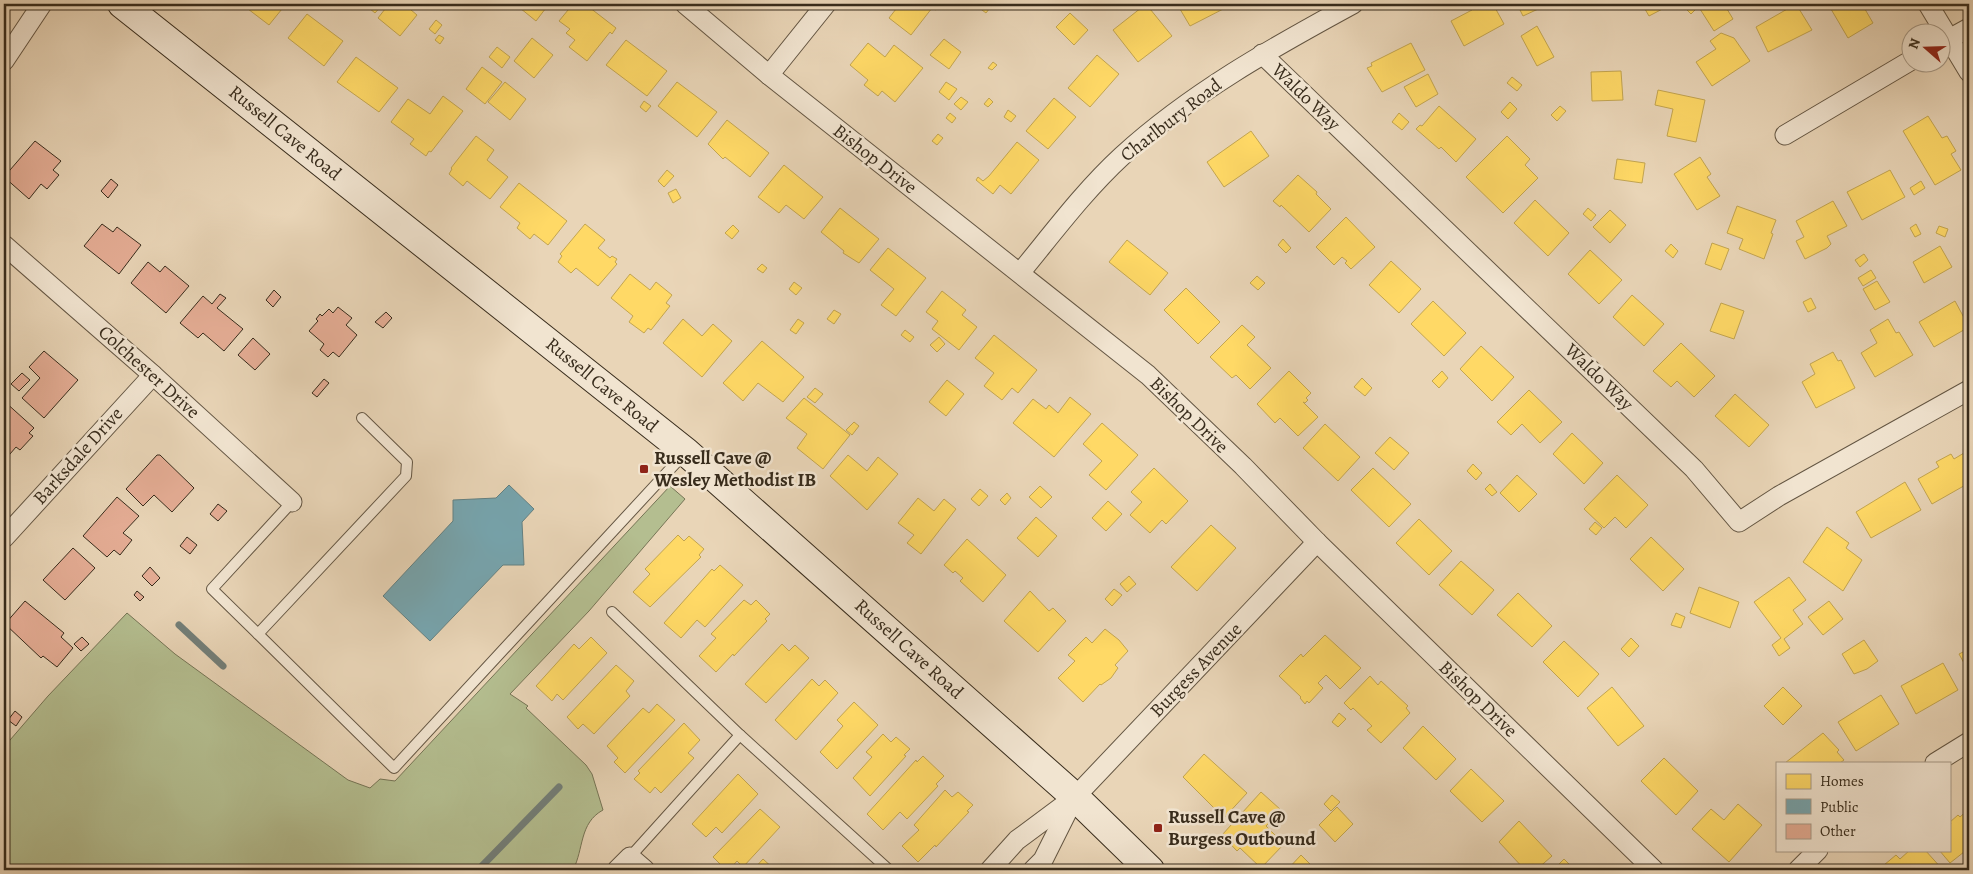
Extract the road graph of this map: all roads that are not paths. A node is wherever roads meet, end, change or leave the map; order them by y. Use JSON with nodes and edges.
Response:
{"nodes":[{"id":1,"x":42,"y":4,"type":"edge"},
{"id":2,"x":122,"y":4,"type":"edge"},
{"id":3,"x":685,"y":4,"type":"edge"},
{"id":4,"x":826,"y":4,"type":"edge"},
{"id":5,"x":1353,"y":4,"type":"edge"},
{"id":6,"x":1928,"y":4,"type":"edge"},
{"id":7,"x":1936,"y":22,"type":"edge"},
{"id":8,"x":1969,"y":28,"type":"edge"},
{"id":9,"x":1950,"y":39,"type":"edge"},
{"id":10,"x":1950,"y":49,"type":"edge"},
{"id":11,"x":1262,"y":54,"type":"junction"},
{"id":12,"x":4,"y":61,"type":"edge"},
{"id":13,"x":1900,"y":67,"type":"edge"},
{"id":14,"x":1969,"y":72,"type":"edge"},
{"id":15,"x":769,"y":75,"type":"junction"},
{"id":16,"x":1785,"y":135,"type":"dead end"},
{"id":17,"x":4,"y":245,"type":"edge"},
{"id":18,"x":1020,"y":273,"type":"junction"},
{"id":19,"x":153,"y":375,"type":"junction"},
{"id":20,"x":1969,"y":390,"type":"edge"},
{"id":21,"x":362,"y":418,"type":"dead end"},
{"id":22,"x":686,"y":452,"type":"junction"},
{"id":23,"x":292,"y":502,"type":"joint"},
{"id":24,"x":4,"y":538,"type":"edge"},
{"id":25,"x":1318,"y":542,"type":"junction"},
{"id":26,"x":612,"y":612,"type":"dead end"},
{"id":27,"x":258,"y":634,"type":"junction"},
{"id":28,"x":740,"y":736,"type":"junction"},
{"id":29,"x":1969,"y":742,"type":"edge"},
{"id":30,"x":1937,"y":762,"type":"edge"},
{"id":31,"x":1075,"y":797,"type":"junction"},
{"id":32,"x":1816,"y":852,"type":"edge"},
{"id":33,"x":630,"y":857,"type":"junction"},
{"id":34,"x":617,"y":870,"type":"edge"},
{"id":35,"x":644,"y":870,"type":"edge"},
{"id":36,"x":889,"y":870,"type":"edge"},
{"id":37,"x":990,"y":870,"type":"edge"},
{"id":38,"x":1033,"y":870,"type":"edge"},
{"id":39,"x":1150,"y":870,"type":"edge"},
{"id":40,"x":1654,"y":870,"type":"edge"},
{"id":41,"x":1798,"y":870,"type":"edge"}],
"edges":[{"from":1,"to":12,"type":"street"},
{"from":2,"to":22,"type":"main road","name":"Russell Cave Road"},
{"from":3,"to":15,"type":"street","name":"Bishop Drive"},
{"from":4,"to":15,"type":"street"},
{"from":5,"to":11,"type":"street","name":"Charlbury Road"},
{"from":6,"to":7,"type":"street"},
{"from":8,"to":9,"type":"street"},
{"from":10,"to":14,"type":"street"},
{"from":11,"to":18,"type":"street","name":"Charlbury Road"},
{"from":11,"to":20,"type":"street","name":"Waldo Way"},
{"from":13,"to":16,"type":"street"},
{"from":15,"to":18,"type":"street","name":"Bishop Drive"},
{"from":17,"to":19,"type":"street","name":"Colchester Drive"},
{"from":18,"to":25,"type":"street","name":"Bishop Drive"},
{"from":19,"to":23,"type":"street","name":"Colchester Drive"},
{"from":19,"to":24,"type":"street","name":"Barksdale Drive"},
{"from":21,"to":27,"type":"lane"},
{"from":22,"to":27,"type":"lane"},
{"from":22,"to":31,"type":"main road","name":"Russell Cave Road"},
{"from":23,"to":27,"type":"lane"},
{"from":25,"to":31,"type":"street","name":"Burgess Avenue"},
{"from":25,"to":40,"type":"street","name":"Bishop Drive"},
{"from":26,"to":28,"type":"lane"},
{"from":28,"to":33,"type":"lane"},
{"from":28,"to":36,"type":"lane"},
{"from":29,"to":30,"type":"street"},
{"from":31,"to":37,"type":"street","name":"Burgess Avenue"},
{"from":31,"to":38,"type":"street","name":"Burgess Avenue"},
{"from":31,"to":39,"type":"main road","name":"Russell Cave Road"},
{"from":32,"to":41,"type":"street"},
{"from":33,"to":34,"type":"street"},
{"from":33,"to":35,"type":"street"}]}
